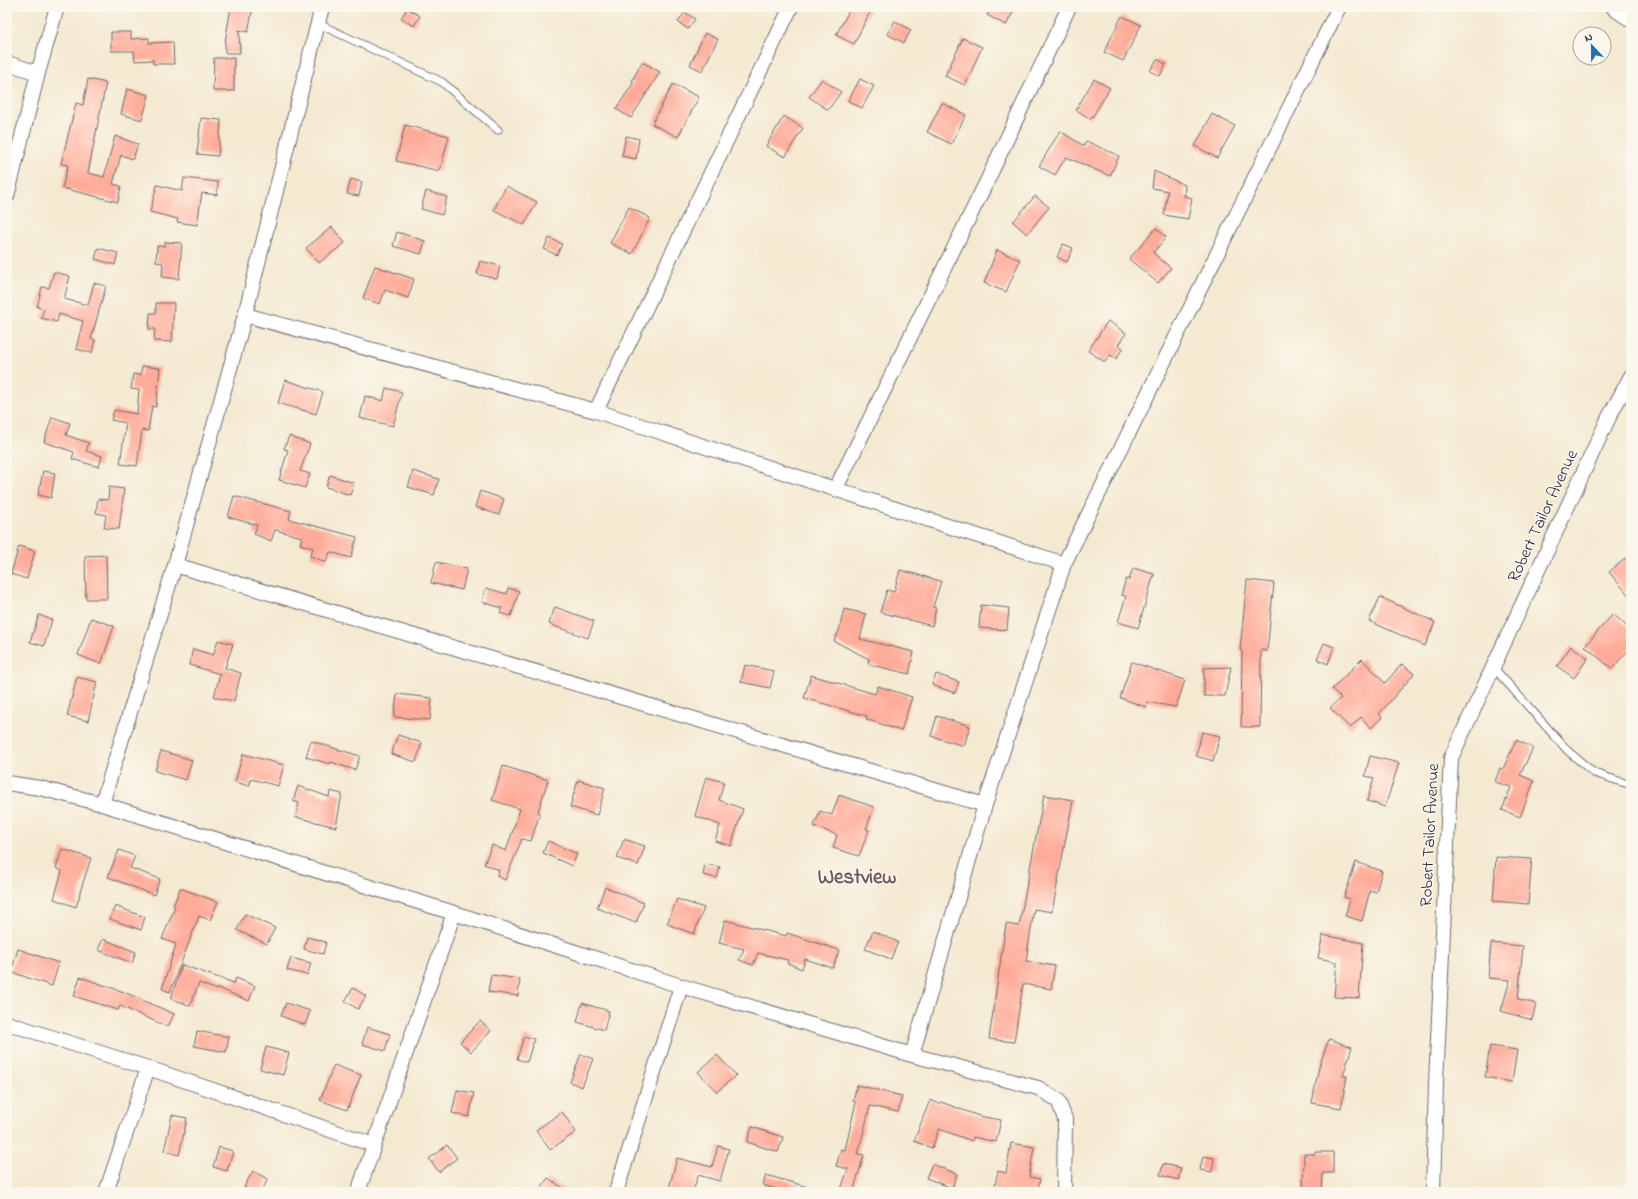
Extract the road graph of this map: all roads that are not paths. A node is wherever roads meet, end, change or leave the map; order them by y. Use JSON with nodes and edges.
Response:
{"nodes":[{"id":1,"x":57,"y":7,"type":"edge"},
{"id":2,"x":322,"y":7,"type":"edge"},
{"id":3,"x":791,"y":7,"type":"edge"},
{"id":4,"x":1069,"y":7,"type":"edge"},
{"id":5,"x":1339,"y":7,"type":"edge"},
{"id":6,"x":1616,"y":7,"type":"edge"},
{"id":7,"x":1631,"y":17,"type":"edge"},
{"id":8,"x":319,"y":24,"type":"junction"},
{"id":9,"x":7,"y":63,"type":"edge"},
{"id":10,"x":38,"y":73,"type":"junction"},
{"id":11,"x":498,"y":130,"type":"dead end"},
{"id":12,"x":7,"y":196,"type":"edge"},
{"id":13,"x":245,"y":315,"type":"junction"},
{"id":14,"x":1631,"y":376,"type":"edge"},
{"id":15,"x":596,"y":411,"type":"junction"},
{"id":16,"x":836,"y":488,"type":"junction"},
{"id":17,"x":1064,"y":564,"type":"junction"},
{"id":18,"x":175,"y":565,"type":"junction"},
{"id":19,"x":1493,"y":667,"type":"junction"},
{"id":20,"x":7,"y":783,"type":"edge"},
{"id":21,"x":1631,"y":785,"type":"edge"},
{"id":22,"x":102,"y":804,"type":"junction"},
{"id":23,"x":986,"y":805,"type":"junction"},
{"id":24,"x":454,"y":913,"type":"junction"},
{"id":25,"x":681,"y":986,"type":"junction"},
{"id":26,"x":7,"y":1023,"type":"edge"},
{"id":27,"x":912,"y":1055,"type":"junction"},
{"id":28,"x":148,"y":1068,"type":"junction"},
{"id":29,"x":374,"y":1145,"type":"junction"},
{"id":30,"x":106,"y":1192,"type":"edge"},
{"id":31,"x":358,"y":1192,"type":"edge"},
{"id":32,"x":616,"y":1192,"type":"edge"},
{"id":33,"x":1064,"y":1192,"type":"edge"},
{"id":34,"x":1433,"y":1192,"type":"edge"}],
"edges":[{"from":1,"to":10,"type":"street"},
{"from":2,"to":8,"type":"street"},
{"from":3,"to":15,"type":"street"},
{"from":4,"to":16,"type":"street"},
{"from":5,"to":17,"type":"street"},
{"from":6,"to":7,"type":"main road"},
{"from":8,"to":11,"type":"lane"},
{"from":8,"to":13,"type":"street"},
{"from":9,"to":10,"type":"street"},
{"from":10,"to":12,"type":"street"},
{"from":13,"to":15,"type":"street"},
{"from":13,"to":18,"type":"street"},
{"from":14,"to":19,"type":"street","name":"Robert Tailor Avenue"},
{"from":15,"to":16,"type":"street"},
{"from":16,"to":17,"type":"street"},
{"from":17,"to":23,"type":"street"},
{"from":18,"to":22,"type":"street"},
{"from":18,"to":23,"type":"street"},
{"from":19,"to":21,"type":"lane"},
{"from":19,"to":34,"type":"street","name":"Robert Tailor Avenue"},
{"from":20,"to":22,"type":"street"},
{"from":22,"to":24,"type":"street"},
{"from":23,"to":27,"type":"street"},
{"from":24,"to":25,"type":"street"},
{"from":24,"to":29,"type":"street"},
{"from":25,"to":27,"type":"street"},
{"from":25,"to":32,"type":"street"},
{"from":26,"to":28,"type":"street"},
{"from":27,"to":33,"type":"street"},
{"from":28,"to":29,"type":"street"},
{"from":28,"to":30,"type":"street"},
{"from":29,"to":31,"type":"street"}]}
